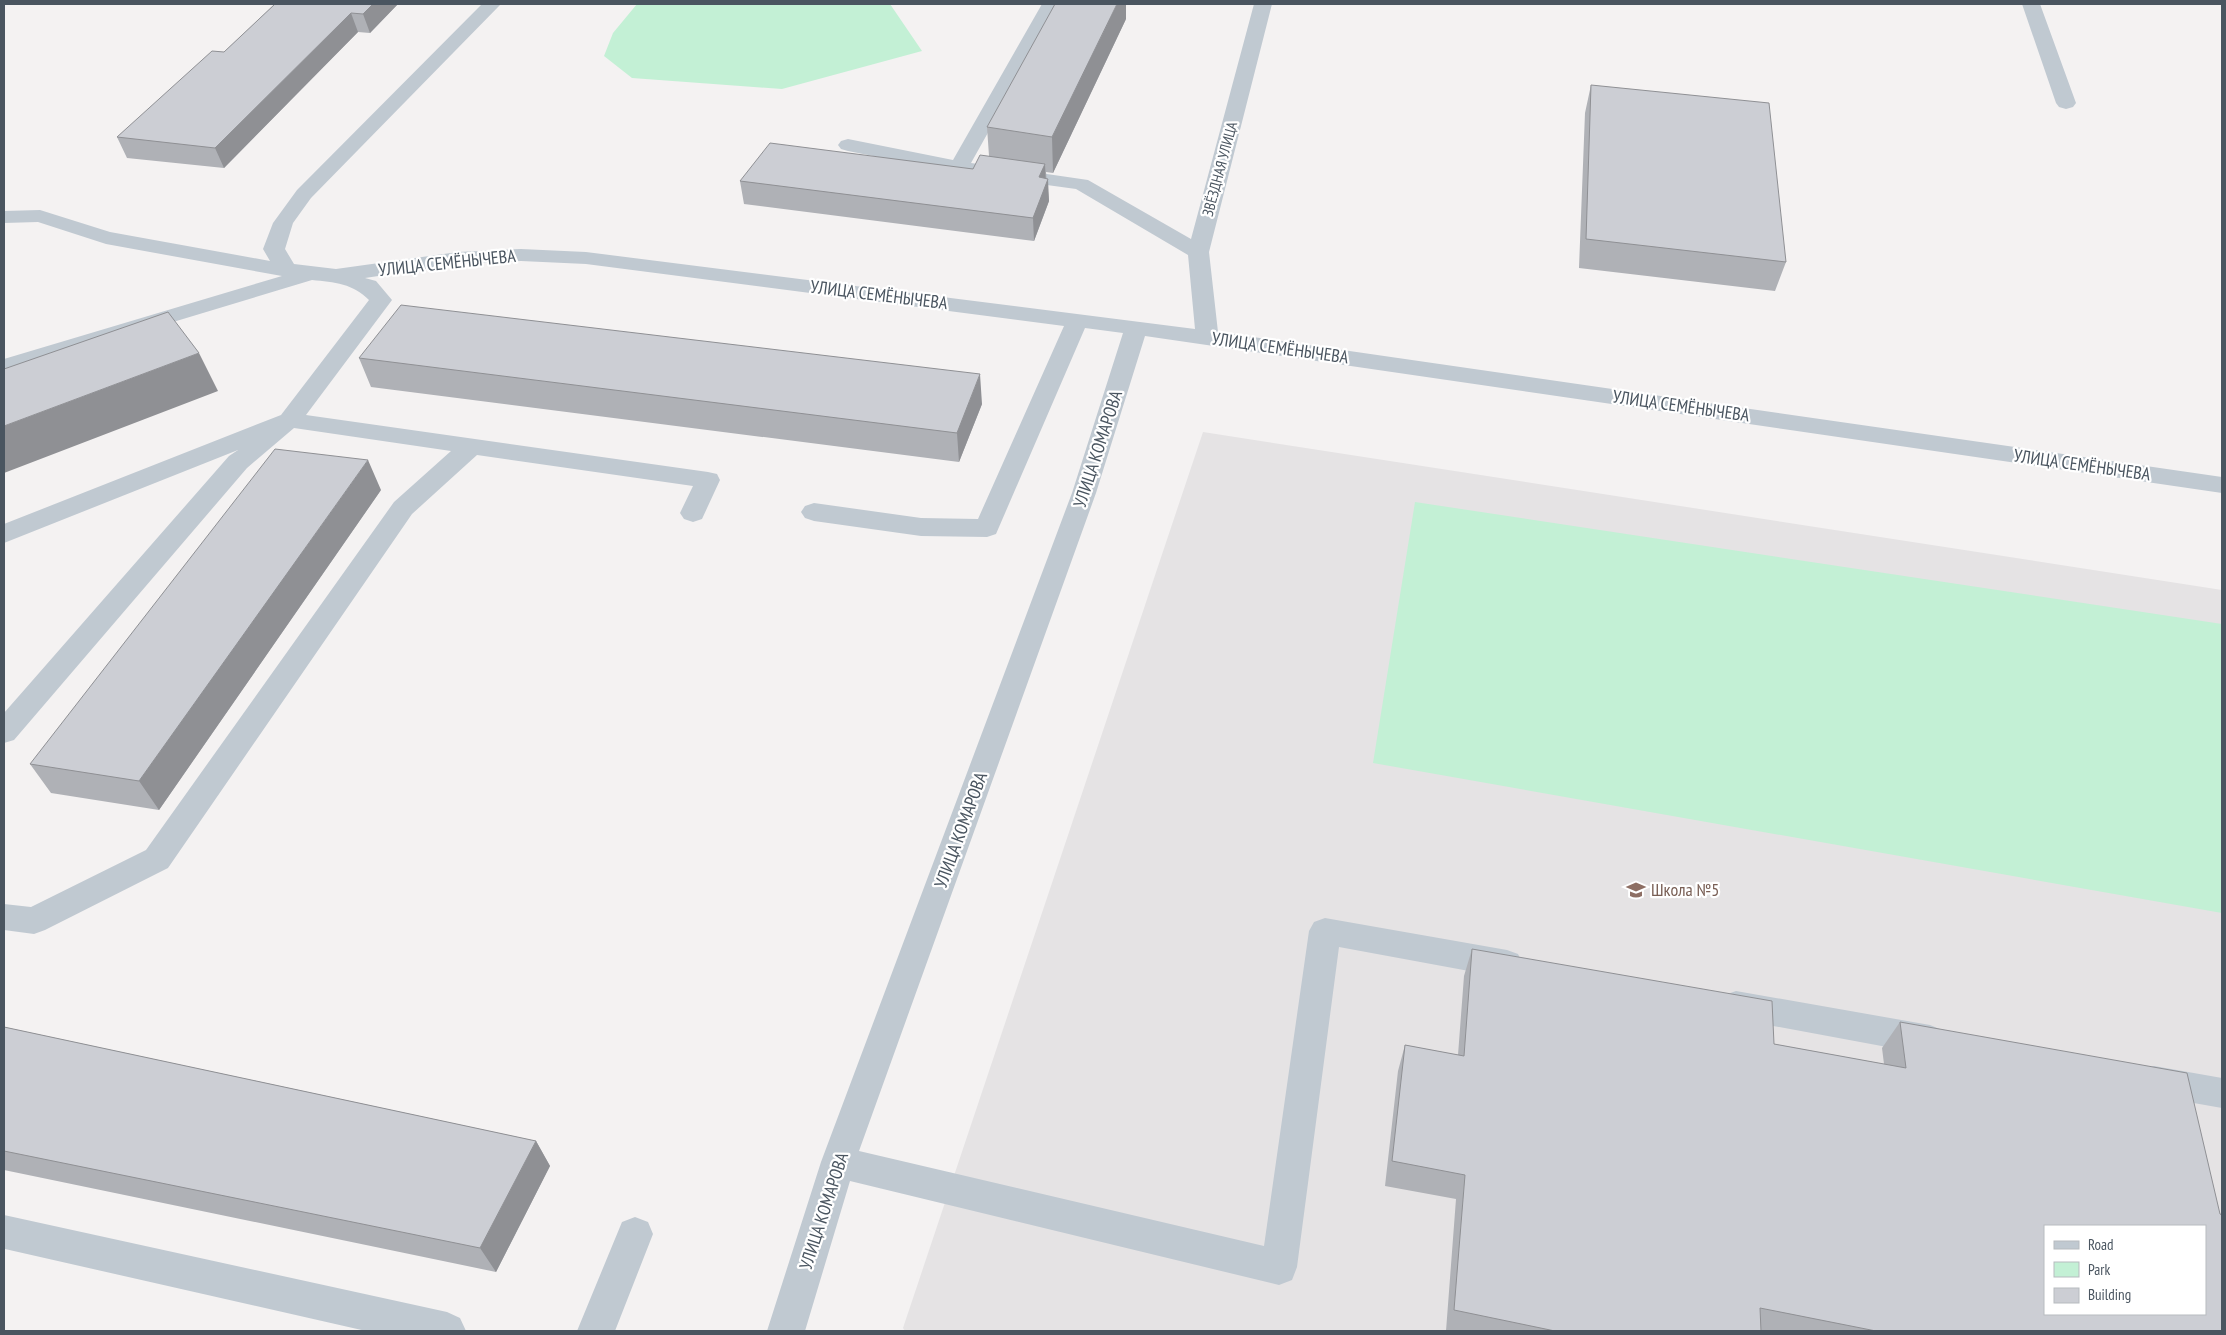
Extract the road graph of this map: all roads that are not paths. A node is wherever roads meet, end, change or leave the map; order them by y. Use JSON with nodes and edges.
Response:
{"nodes":[{"id":1,"x":492,"y":4,"type":"edge"},
{"id":2,"x":1051,"y":4,"type":"edge"},
{"id":3,"x":1263,"y":4,"type":"edge"},
{"id":4,"x":2031,"y":4,"type":"edge"},
{"id":5,"x":2066,"y":103,"type":"dead end"},
{"id":6,"x":848,"y":145,"type":"dead end"},
{"id":7,"x":959,"y":167,"type":"junction"},
{"id":8,"x":4,"y":217,"type":"edge"},
{"id":9,"x":1198,"y":252,"type":"junction"},
{"id":10,"x":286,"y":270,"type":"junction"},
{"id":11,"x":324,"y":275,"type":"junction"},
{"id":12,"x":1078,"y":321,"type":"junction"},
{"id":13,"x":1136,"y":328,"type":"junction"},
{"id":14,"x":1206,"y":337,"type":"junction"},
{"id":15,"x":4,"y":366,"type":"edge"},
{"id":16,"x":289,"y":420,"type":"junction"},
{"id":17,"x":472,"y":446,"type":"junction"},
{"id":18,"x":2222,"y":486,"type":"edge"},
{"id":19,"x":814,"y":512,"type":"dead end"},
{"id":20,"x":693,"y":513,"type":"dead end"},
{"id":21,"x":4,"y":534,"type":"edge"},
{"id":22,"x":4,"y":732,"type":"edge"},
{"id":23,"x":4,"y":917,"type":"edge"},
{"id":24,"x":1540,"y":970,"type":"edge"},
{"id":25,"x":1706,"y":1000,"type":"edge"},
{"id":26,"x":1959,"y":1046,"type":"edge"},
{"id":27,"x":2125,"y":1076,"type":"edge"},
{"id":28,"x":2222,"y":1093,"type":"edge"},
{"id":29,"x":838,"y":1162,"type":"junction"},
{"id":30,"x":4,"y":1232,"type":"edge"},
{"id":31,"x":634,"y":1234,"type":"dead end"},
{"id":32,"x":447,"y":1331,"type":"edge"},
{"id":33,"x":596,"y":1331,"type":"edge"},
{"id":34,"x":786,"y":1331,"type":"edge"}],
"edges":[{"from":1,"to":10,"type":"street"},
{"from":2,"to":7,"type":"street"},
{"from":3,"to":9,"type":"street","name":"ЗВЁЗДНАЯ УЛИЦА"},
{"from":4,"to":5,"type":"street"},
{"from":6,"to":7,"type":"street"},
{"from":7,"to":9,"type":"street"},
{"from":8,"to":10,"type":"street"},
{"from":9,"to":14,"type":"street","name":"ЗВЁЗДНАЯ УЛИЦА"},
{"from":10,"to":11,"type":"street"},
{"from":11,"to":12,"type":"street","name":"УЛИЦА СЕМЁНЫЧЕВА"},
{"from":11,"to":15,"type":"street"},
{"from":11,"to":16,"type":"street"},
{"from":12,"to":13,"type":"street","name":"УЛИЦА СЕМЁНЫЧЕВА"},
{"from":12,"to":19,"type":"street"},
{"from":13,"to":14,"type":"street","name":"УЛИЦА СЕМЁНЫЧЕВА"},
{"from":13,"to":29,"type":"street","name":"УЛИЦА КОМАРОВА"},
{"from":14,"to":18,"type":"street","name":"УЛИЦА СЕМЁНЫЧЕВА"},
{"from":16,"to":17,"type":"street"},
{"from":16,"to":21,"type":"street"},
{"from":16,"to":22,"type":"street"},
{"from":17,"to":20,"type":"street"},
{"from":17,"to":23,"type":"street"},
{"from":24,"to":29,"type":"street"},
{"from":25,"to":26,"type":"street"},
{"from":27,"to":28,"type":"street"},
{"from":29,"to":34,"type":"street","name":"УЛИЦА КОМАРОВА"},
{"from":30,"to":32,"type":"street"},
{"from":31,"to":33,"type":"street"}]}
